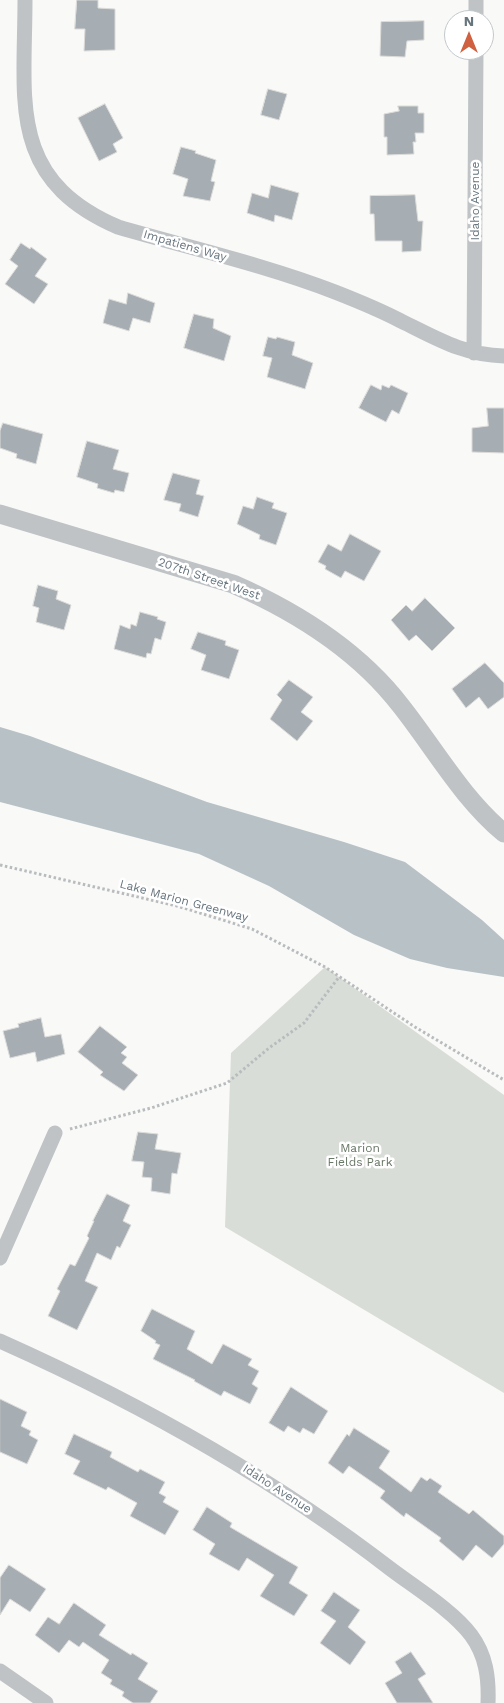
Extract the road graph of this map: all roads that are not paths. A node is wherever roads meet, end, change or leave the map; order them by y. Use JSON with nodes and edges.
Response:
{"nodes":[{"id":1,"x":25,"y":0,"type":"edge"},
{"id":2,"x":476,"y":60,"type":"edge"},
{"id":3,"x":474,"y":353,"type":"junction"},
{"id":4,"x":504,"y":356,"type":"edge"},
{"id":5,"x":0,"y":514,"type":"edge"},
{"id":6,"x":504,"y":833,"type":"edge"},
{"id":7,"x":55,"y":1133,"type":"road end"},
{"id":8,"x":0,"y":1258,"type":"edge"},
{"id":9,"x":0,"y":1341,"type":"edge"},
{"id":10,"x":0,"y":1671,"type":"edge"},
{"id":11,"x":46,"y":1703,"type":"edge"},
{"id":12,"x":488,"y":1703,"type":"edge"}],
"edges":[{"from":1,"to":3,"type":"street","name":"Impatiens Way"},
{"from":2,"to":3,"type":"street","name":"Idaho Avenue"},
{"from":3,"to":4,"type":"street","name":"Impatiens Way"},
{"from":5,"to":6,"type":"street","name":"207th Street West"},
{"from":7,"to":8,"type":"street"},
{"from":9,"to":12,"type":"street","name":"Idaho Avenue"},
{"from":10,"to":11,"type":"street"}]}
